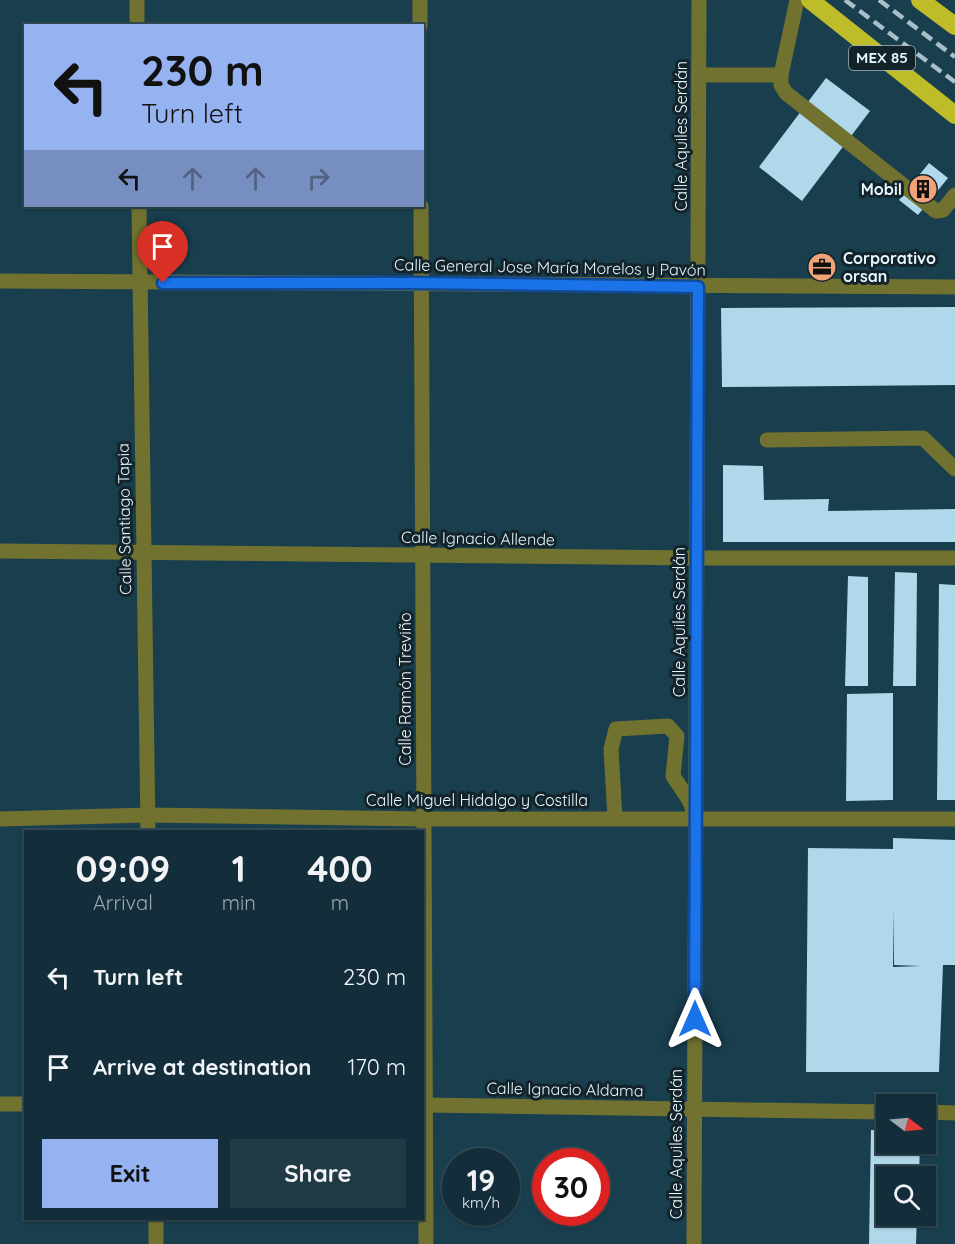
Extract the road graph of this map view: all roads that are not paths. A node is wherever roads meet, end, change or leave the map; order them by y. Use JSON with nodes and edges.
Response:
{"nodes":[{"id":1,"x":137,"y":0,"type":"edge"},
{"id":2,"x":420,"y":0,"type":"edge"},
{"id":3,"x":699,"y":0,"type":"edge"},
{"id":4,"x":797,"y":0,"type":"edge"},
{"id":5,"x":810,"y":0,"type":"edge"},
{"id":6,"x":920,"y":0,"type":"edge"},
{"id":7,"x":137,"y":24,"type":"edge"},
{"id":8,"x":420,"y":24,"type":"edge"},
{"id":9,"x":955,"y":26,"type":"edge"},
{"id":10,"x":699,"y":75,"type":"junction"},
{"id":11,"x":781,"y":75,"type":"junction"},
{"id":12,"x":955,"y":115,"type":"edge"},
{"id":13,"x":955,"y":195,"type":"edge"},
{"id":14,"x":139,"y":207,"type":"edge"},
{"id":15,"x":421,"y":207,"type":"edge"},
{"id":16,"x":0,"y":281,"type":"edge"},
{"id":17,"x":139,"y":283,"type":"junction"},
{"id":18,"x":421,"y":283,"type":"junction"},
{"id":19,"x":698,"y":287,"type":"junction"},
{"id":20,"x":955,"y":287,"type":"edge"},
{"id":21,"x":767,"y":440,"type":"dead end"},
{"id":22,"x":955,"y":469,"type":"edge"},
{"id":23,"x":0,"y":550,"type":"edge"},
{"id":24,"x":142,"y":551,"type":"junction"},
{"id":25,"x":422,"y":556,"type":"junction"},
{"id":26,"x":697,"y":558,"type":"junction"},
{"id":27,"x":955,"y":558,"type":"edge"},
{"id":28,"x":148,"y":815,"type":"junction"},
{"id":29,"x":615,"y":818,"type":"junction"},
{"id":30,"x":696,"y":818,"type":"junction"},
{"id":31,"x":0,"y":819,"type":"edge"},
{"id":32,"x":424,"y":819,"type":"junction"},
{"id":33,"x":955,"y":819,"type":"edge"},
{"id":34,"x":148,"y":830,"type":"edge"},
{"id":35,"x":0,"y":1104,"type":"edge"},
{"id":36,"x":24,"y":1104,"type":"edge"},
{"id":37,"x":424,"y":1106,"type":"edge"},
{"id":38,"x":694,"y":1108,"type":"junction"},
{"id":39,"x":876,"y":1112,"type":"edge"},
{"id":40,"x":936,"y":1112,"type":"edge"},
{"id":41,"x":955,"y":1113,"type":"edge"},
{"id":42,"x":156,"y":1220,"type":"edge"},
{"id":43,"x":156,"y":1244,"type":"edge"},
{"id":44,"x":426,"y":1244,"type":"edge"},
{"id":45,"x":694,"y":1244,"type":"edge"}],
"edges":[{"from":1,"to":7,"type":"street"},
{"from":2,"to":8,"type":"street"},
{"from":3,"to":10,"type":"street","name":"Calle Aquiles Serdán"},
{"from":4,"to":11,"type":"street"},
{"from":5,"to":12,"type":"highway","number":"MEX 85"},
{"from":6,"to":9,"type":"highway"},
{"from":10,"to":11,"type":"street"},
{"from":10,"to":19,"type":"street","name":"Calle Aquiles Serdán"},
{"from":11,"to":13,"type":"street"},
{"from":14,"to":17,"type":"street","name":"Calle Santiago Tapia"},
{"from":15,"to":18,"type":"street","name":"Calle Ramón Treviño"},
{"from":16,"to":17,"type":"street","name":"Calle General Jose María Morelos y Pavón"},
{"from":17,"to":18,"type":"street","name":"Calle General Jose María Morelos y Pavón"},
{"from":17,"to":24,"type":"street","name":"Calle Santiago Tapia"},
{"from":18,"to":19,"type":"street","name":"Calle General Jose María Morelos y Pavón"},
{"from":18,"to":25,"type":"street","name":"Calle Ramón Treviño"},
{"from":19,"to":20,"type":"street","name":"Calle General Jose María Morelos y Pavón"},
{"from":19,"to":26,"type":"street","name":"Calle Aquiles Serdán"},
{"from":21,"to":22,"type":"street"},
{"from":23,"to":24,"type":"street","name":"Calle Ignacio Allende"},
{"from":24,"to":25,"type":"street","name":"Calle Ignacio Allende"},
{"from":24,"to":28,"type":"street","name":"Calle Santiago Tapia"},
{"from":25,"to":26,"type":"street","name":"Calle Ignacio Allende"},
{"from":25,"to":32,"type":"street","name":"Calle Ramón Treviño"},
{"from":26,"to":27,"type":"street","name":"Calle Ignacio Allende"},
{"from":26,"to":30,"type":"street","name":"Calle Aquiles Serdán"},
{"from":28,"to":31,"type":"street","name":"Calle Miguel Hidalgo y Costilla"},
{"from":28,"to":32,"type":"street","name":"Calle Miguel Hidalgo y Costilla"},
{"from":28,"to":34,"type":"street","name":"Calle Santiago Tapia"},
{"from":29,"to":30,"type":"street","name":"Calle Miguel Hidalgo y Costilla"},
{"from":29,"to":30,"type":"street"},
{"from":29,"to":32,"type":"street","name":"Calle Miguel Hidalgo y Costilla"},
{"from":30,"to":33,"type":"street","name":"Calle Miguel Hidalgo y Costilla"},
{"from":30,"to":38,"type":"street","name":"Calle Aquiles Serdán"},
{"from":32,"to":37,"type":"street","name":"Calle Ramón Treviño"},
{"from":35,"to":36,"type":"street"},
{"from":37,"to":38,"type":"street","name":"Calle Ignacio Aldama"},
{"from":37,"to":44,"type":"street","name":"Calle Ramón Treviño"},
{"from":38,"to":39,"type":"street","name":"Calle Ignacio Aldama"},
{"from":38,"to":45,"type":"street","name":"Calle Aquiles Serdán"},
{"from":40,"to":41,"type":"street"},
{"from":42,"to":43,"type":"street"}]}
